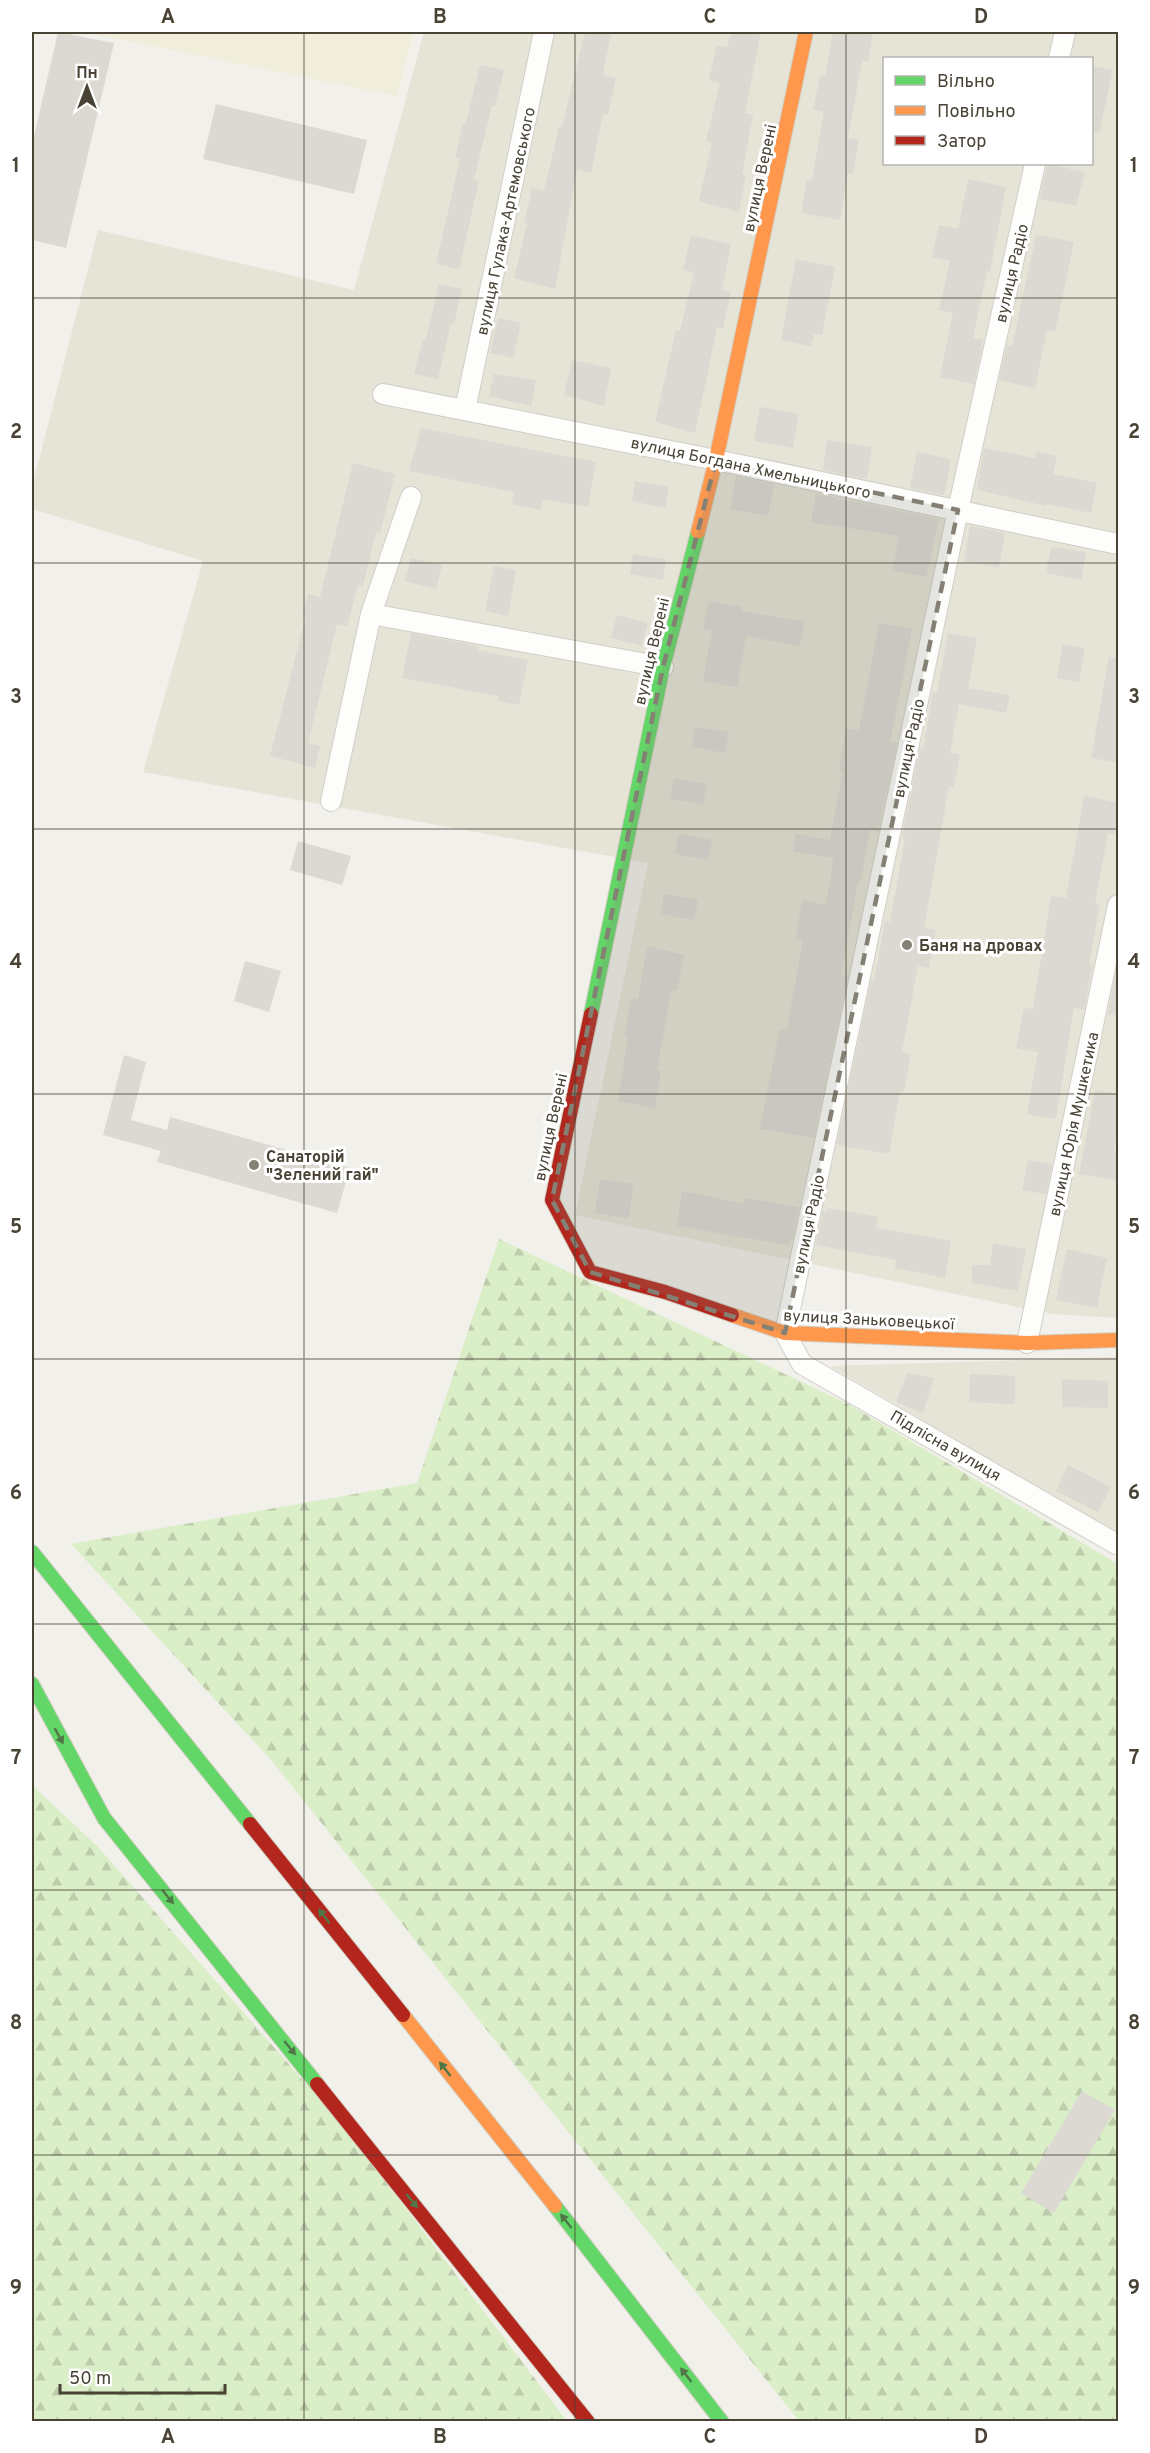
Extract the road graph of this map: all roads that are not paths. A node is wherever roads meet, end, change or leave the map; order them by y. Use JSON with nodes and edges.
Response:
{"nodes":[{"id":1,"x":544,"y":32,"type":"edge"},
{"id":2,"x":806,"y":32,"type":"edge"},
{"id":3,"x":1065,"y":32,"type":"edge"},
{"id":4,"x":1059,"y":57,"type":"edge"},
{"id":5,"x":1035,"y":165,"type":"edge"},
{"id":6,"x":383,"y":394,"type":"dead end"},
{"id":7,"x":465,"y":410,"type":"junction"},
{"id":8,"x":716,"y":459,"type":"junction"},
{"id":9,"x":411,"y":497,"type":"dead end"},
{"id":10,"x":958,"y":510,"type":"junction"},
{"id":11,"x":1119,"y":544,"type":"edge"},
{"id":12,"x":371,"y":614,"type":"junction"},
{"id":13,"x":663,"y":668,"type":"junction"},
{"id":14,"x":331,"y":801,"type":"dead end"},
{"id":15,"x":1119,"y":905,"type":"edge"},
{"id":16,"x":590,"y":1272,"type":"joint"},
{"id":17,"x":784,"y":1334,"type":"junction"},
{"id":18,"x":1119,"y":1340,"type":"edge"},
{"id":19,"x":1027,"y":1343,"type":"junction"},
{"id":20,"x":1119,"y":1545,"type":"edge"},
{"id":21,"x":32,"y":1552,"type":"edge"},
{"id":22,"x":32,"y":1684,"type":"edge"},
{"id":23,"x":588,"y":2421,"type":"edge"},
{"id":24,"x":722,"y":2421,"type":"edge"}],
"edges":[{"from":1,"to":7,"type":"street","name":"вулиця Гулака-Артемовського"},
{"from":2,"to":8,"type":"main road","name":"вулиця Верені"},
{"from":3,"to":4,"type":"street"},
{"from":5,"to":10,"type":"street","name":"вулиця Радіо"},
{"from":6,"to":7,"type":"street","name":"вулиця Богдана Хмельницького"},
{"from":7,"to":8,"type":"street","name":"вулиця Богдана Хмельницького"},
{"from":8,"to":10,"type":"street","name":"вулиця Богдана Хмельницького"},
{"from":8,"to":13,"type":"main road","name":"вулиця Верені"},
{"from":9,"to":12,"type":"street"},
{"from":10,"to":11,"type":"street","name":"вулиця Богдана Хмельницького"},
{"from":10,"to":17,"type":"street","name":"вулиця Радіо"},
{"from":12,"to":13,"type":"street"},
{"from":12,"to":14,"type":"street"},
{"from":13,"to":16,"type":"main road","name":"вулиця Верені"},
{"from":15,"to":19,"type":"street","name":"вулиця Юрія Мушкетика"},
{"from":16,"to":17,"type":"main road","name":"вулиця Заньковецької"},
{"from":17,"to":19,"type":"main road","name":"вулиця Заньковецької"},
{"from":17,"to":20,"type":"street","name":"Підлісна вулиця"},
{"from":18,"to":19,"type":"main road","name":"вулиця Заньковецької"},
{"from":24,"to":21,"type":"main road","one_way":true},
{"from":22,"to":23,"type":"main road","one_way":true}]}
